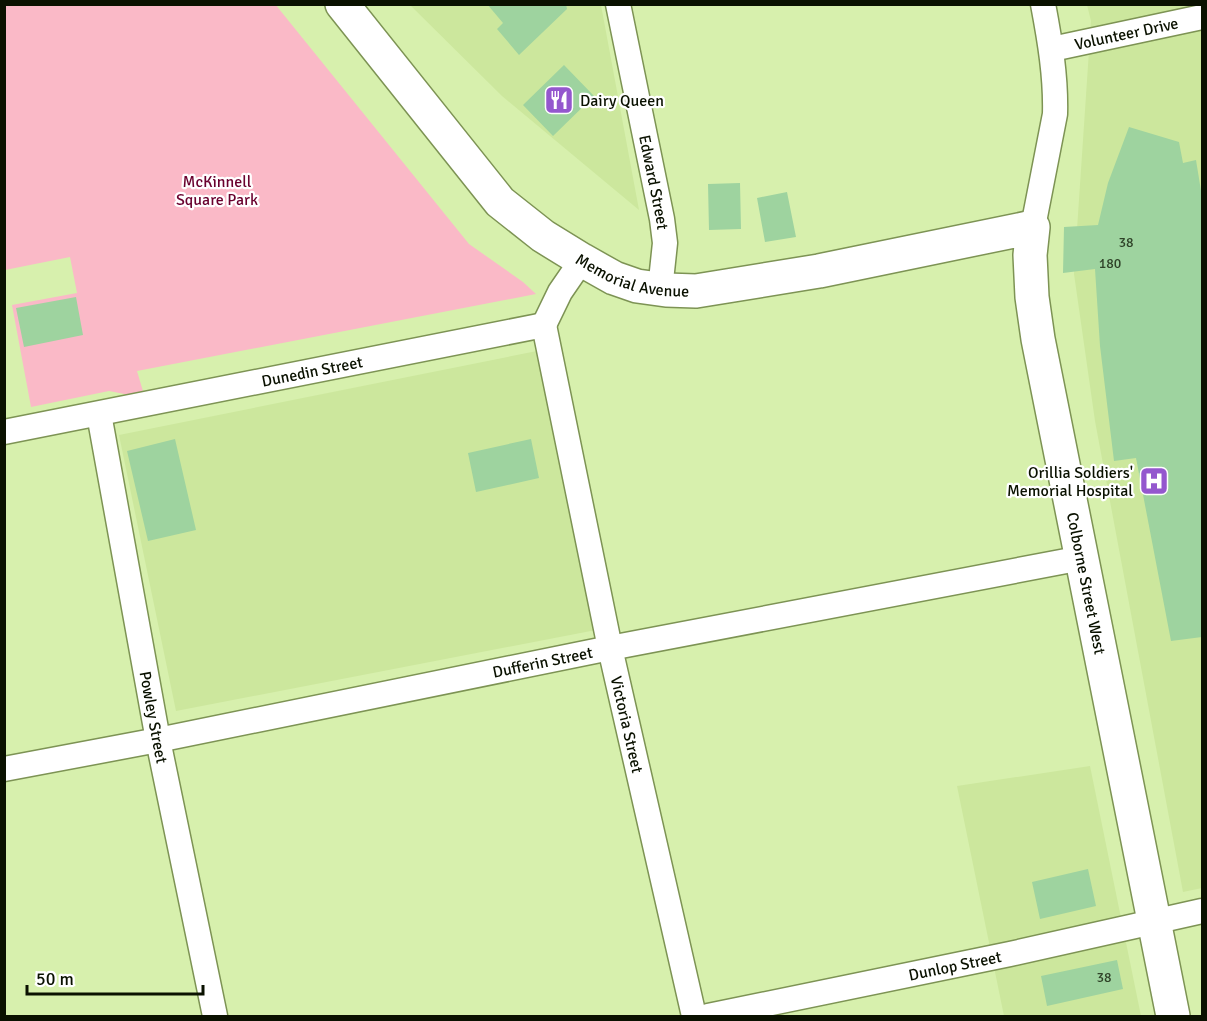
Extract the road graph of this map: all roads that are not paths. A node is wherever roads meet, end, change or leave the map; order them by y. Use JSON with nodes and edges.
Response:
{"nodes":[{"id":1,"x":342,"y":4,"type":"edge"},
{"id":2,"x":618,"y":4,"type":"edge"},
{"id":3,"x":1043,"y":4,"type":"edge"},
{"id":4,"x":1203,"y":16,"type":"edge"},
{"id":5,"x":1052,"y":49,"type":"junction"},
{"id":6,"x":1033,"y":227,"type":"junction"},
{"id":7,"x":582,"y":260,"type":"junction"},
{"id":8,"x":660,"y":290,"type":"junction"},
{"id":9,"x":544,"y":325,"type":"junction"},
{"id":10,"x":99,"y":414,"type":"junction"},
{"id":11,"x":4,"y":432,"type":"edge"},
{"id":12,"x":1082,"y":558,"type":"junction"},
{"id":13,"x":610,"y":648,"type":"junction"},
{"id":14,"x":158,"y":740,"type":"junction"},
{"id":15,"x":4,"y":769,"type":"edge"},
{"id":16,"x":1203,"y":911,"type":"edge"},
{"id":17,"x":1154,"y":921,"type":"junction"},
{"id":18,"x":215,"y":1017,"type":"edge"},
{"id":19,"x":694,"y":1017,"type":"edge"},
{"id":20,"x":708,"y":1017,"type":"edge"},
{"id":21,"x":1173,"y":1017,"type":"edge"}],
"edges":[{"from":1,"to":7,"type":"main road","name":"Memorial Avenue"},
{"from":2,"to":8,"type":"street","name":"Edward Street"},
{"from":3,"to":5,"type":"street","name":"Colborne Street West"},
{"from":4,"to":5,"type":"street","name":"Volunteer Drive"},
{"from":5,"to":6,"type":"street","name":"Colborne Street West"},
{"from":6,"to":8,"type":"main road","name":"Memorial Avenue"},
{"from":6,"to":12,"type":"main road","name":"Colborne Street West"},
{"from":7,"to":8,"type":"main road","name":"Memorial Avenue"},
{"from":7,"to":9,"type":"street"},
{"from":9,"to":10,"type":"street","name":"Dunedin Street"},
{"from":9,"to":13,"type":"street","name":"Victoria Street"},
{"from":10,"to":11,"type":"street","name":"Dunedin Street"},
{"from":10,"to":14,"type":"street","name":"Powley Street"},
{"from":12,"to":13,"type":"street","name":"Dufferin Street"},
{"from":12,"to":17,"type":"main road","name":"Colborne Street West"},
{"from":13,"to":14,"type":"street","name":"Dufferin Street"},
{"from":13,"to":19,"type":"street","name":"Victoria Street"},
{"from":14,"to":15,"type":"street","name":"Dufferin Street"},
{"from":14,"to":18,"type":"street","name":"Powley Street"},
{"from":16,"to":17,"type":"street","name":"Dunlop Street"},
{"from":17,"to":20,"type":"street","name":"Dunlop Street"},
{"from":17,"to":21,"type":"main road","name":"Colborne Street West"}]}
